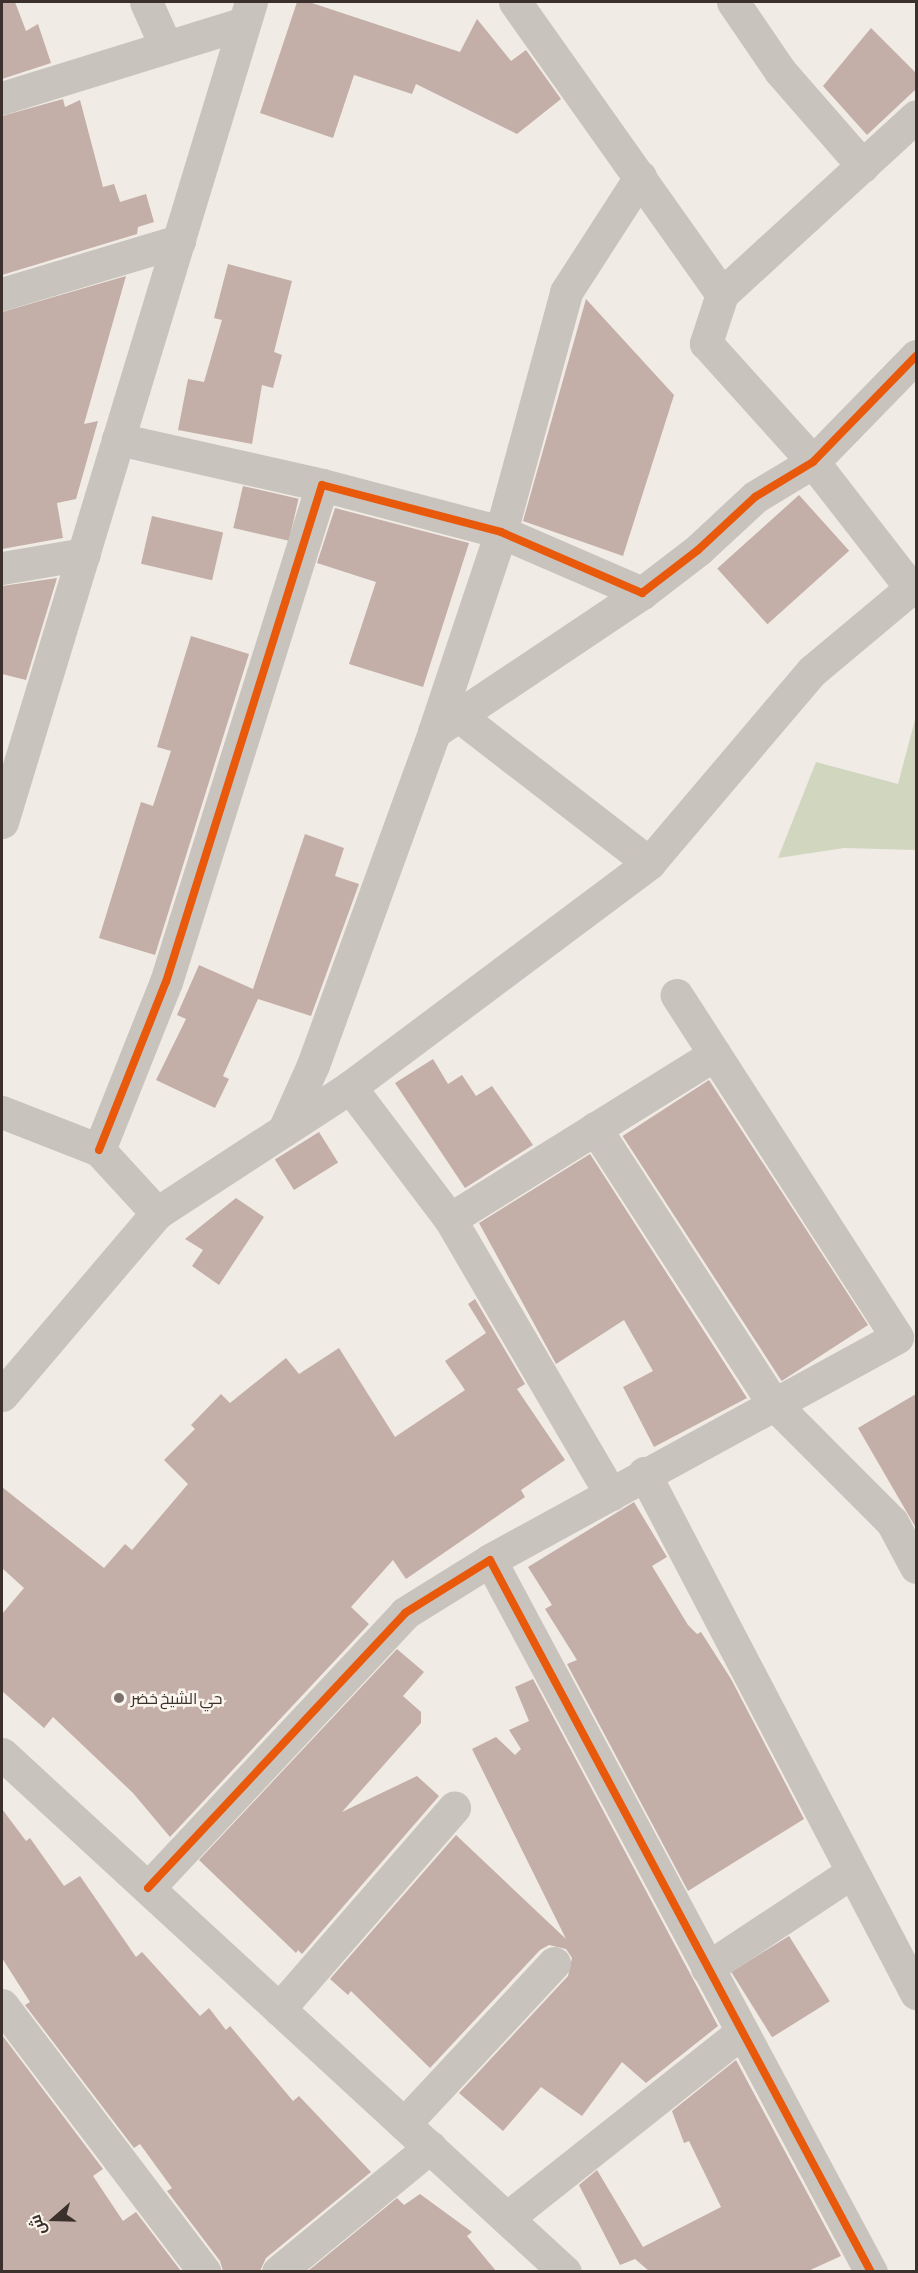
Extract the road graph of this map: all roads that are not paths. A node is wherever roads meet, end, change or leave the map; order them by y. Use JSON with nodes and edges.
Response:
{"nodes":[{"id":1,"x":146,"y":2,"type":"edge"},
{"id":2,"x":515,"y":2,"type":"edge"},
{"id":3,"x":733,"y":2,"type":"edge"},
{"id":4,"x":247,"y":12,"type":"edge"},
{"id":5,"x":166,"y":47,"type":"junction"},
{"id":6,"x":2,"y":98,"type":"edge"},
{"id":7,"x":916,"y":116,"type":"edge"},
{"id":8,"x":863,"y":166,"type":"junction"},
{"id":9,"x":640,"y":177,"type":"junction"},
{"id":10,"x":179,"y":241,"type":"junction"},
{"id":11,"x":2,"y":294,"type":"edge"},
{"id":12,"x":722,"y":294,"type":"junction"},
{"id":13,"x":916,"y":357,"type":"edge"},
{"id":14,"x":118,"y":439,"type":"junction"},
{"id":15,"x":813,"y":462,"type":"junction"},
{"id":16,"x":322,"y":485,"type":"junction"},
{"id":17,"x":501,"y":532,"type":"junction"},
{"id":18,"x":84,"y":554,"type":"junction"},
{"id":19,"x":2,"y":568,"type":"edge"},
{"id":20,"x":914,"y":586,"type":"edge"},
{"id":21,"x":642,"y":593,"type":"junction"},
{"id":22,"x":446,"y":724,"type":"junction"},
{"id":23,"x":2,"y":822,"type":"edge"},
{"id":24,"x":649,"y":863,"type":"junction"},
{"id":25,"x":678,"y":995,"type":"dead end"},
{"id":26,"x":715,"y":1053,"type":"junction"},
{"id":27,"x":350,"y":1087,"type":"junction"},
{"id":28,"x":2,"y":1112,"type":"edge"},
{"id":29,"x":595,"y":1128,"type":"junction"},
{"id":30,"x":284,"y":1130,"type":"junction"},
{"id":31,"x":99,"y":1150,"type":"junction"},
{"id":32,"x":157,"y":1213,"type":"junction"},
{"id":33,"x":450,"y":1219,"type":"junction"},
{"id":34,"x":2,"y":1395,"type":"edge"},
{"id":35,"x":773,"y":1402,"type":"junction"},
{"id":36,"x":644,"y":1473,"type":"junction"},
{"id":37,"x":611,"y":1494,"type":"junction"},
{"id":38,"x":490,"y":1560,"type":"junction"},
{"id":39,"x":916,"y":1567,"type":"edge"},
{"id":40,"x":2,"y":1754,"type":"edge"},
{"id":41,"x":454,"y":1808,"type":"dead end"},
{"id":42,"x":852,"y":1872,"type":"junction"},
{"id":43,"x":148,"y":1888,"type":"junction"},
{"id":44,"x":554,"y":1963,"type":"dead end"},
{"id":45,"x":707,"y":1968,"type":"junction"},
{"id":46,"x":916,"y":1993,"type":"edge"},
{"id":47,"x":2,"y":2005,"type":"edge"},
{"id":48,"x":279,"y":2009,"type":"junction"},
{"id":49,"x":741,"y":2033,"type":"junction"},
{"id":50,"x":404,"y":2124,"type":"junction"},
{"id":51,"x":430,"y":2147,"type":"junction"},
{"id":52,"x":507,"y":2218,"type":"junction"},
{"id":53,"x":205,"y":2271,"type":"edge"},
{"id":54,"x":278,"y":2271,"type":"edge"},
{"id":55,"x":565,"y":2271,"type":"edge"},
{"id":56,"x":872,"y":2271,"type":"edge"}],
"edges":[{"from":1,"to":5,"type":"street"},
{"from":2,"to":9,"type":"street"},
{"from":3,"to":8,"type":"street"},
{"from":4,"to":5,"type":"street"},
{"from":4,"to":10,"type":"street"},
{"from":5,"to":6,"type":"street"},
{"from":7,"to":8,"type":"street"},
{"from":8,"to":12,"type":"street"},
{"from":9,"to":12,"type":"street"},
{"from":9,"to":17,"type":"street"},
{"from":10,"to":11,"type":"street"},
{"from":10,"to":14,"type":"street"},
{"from":12,"to":15,"type":"street"},
{"from":13,"to":15,"type":"street"},
{"from":14,"to":16,"type":"street"},
{"from":14,"to":18,"type":"street"},
{"from":15,"to":20,"type":"street"},
{"from":15,"to":21,"type":"street"},
{"from":16,"to":17,"type":"street"},
{"from":16,"to":31,"type":"street"},
{"from":17,"to":21,"type":"street"},
{"from":17,"to":22,"type":"street"},
{"from":18,"to":19,"type":"street"},
{"from":18,"to":23,"type":"street"},
{"from":20,"to":24,"type":"street"},
{"from":21,"to":22,"type":"street"},
{"from":22,"to":24,"type":"street"},
{"from":22,"to":30,"type":"street"},
{"from":24,"to":27,"type":"street"},
{"from":25,"to":26,"type":"street"},
{"from":26,"to":29,"type":"street"},
{"from":26,"to":35,"type":"street"},
{"from":27,"to":30,"type":"street"},
{"from":27,"to":33,"type":"street"},
{"from":28,"to":31,"type":"street"},
{"from":29,"to":33,"type":"street"},
{"from":29,"to":35,"type":"street"},
{"from":30,"to":32,"type":"street"},
{"from":31,"to":32,"type":"street"},
{"from":32,"to":34,"type":"street"},
{"from":33,"to":37,"type":"street"},
{"from":35,"to":36,"type":"street"},
{"from":35,"to":39,"type":"street"},
{"from":36,"to":37,"type":"street"},
{"from":36,"to":42,"type":"street"},
{"from":37,"to":38,"type":"street"},
{"from":38,"to":43,"type":"street"},
{"from":38,"to":45,"type":"street"},
{"from":40,"to":43,"type":"street"},
{"from":41,"to":48,"type":"street"},
{"from":42,"to":45,"type":"street"},
{"from":42,"to":46,"type":"street"},
{"from":43,"to":48,"type":"street"},
{"from":44,"to":50,"type":"street"},
{"from":45,"to":49,"type":"street"},
{"from":47,"to":53,"type":"street"},
{"from":48,"to":50,"type":"street"},
{"from":49,"to":52,"type":"street"},
{"from":49,"to":56,"type":"street"},
{"from":50,"to":51,"type":"street"},
{"from":51,"to":52,"type":"street"},
{"from":51,"to":54,"type":"street"},
{"from":52,"to":55,"type":"street"}]}
